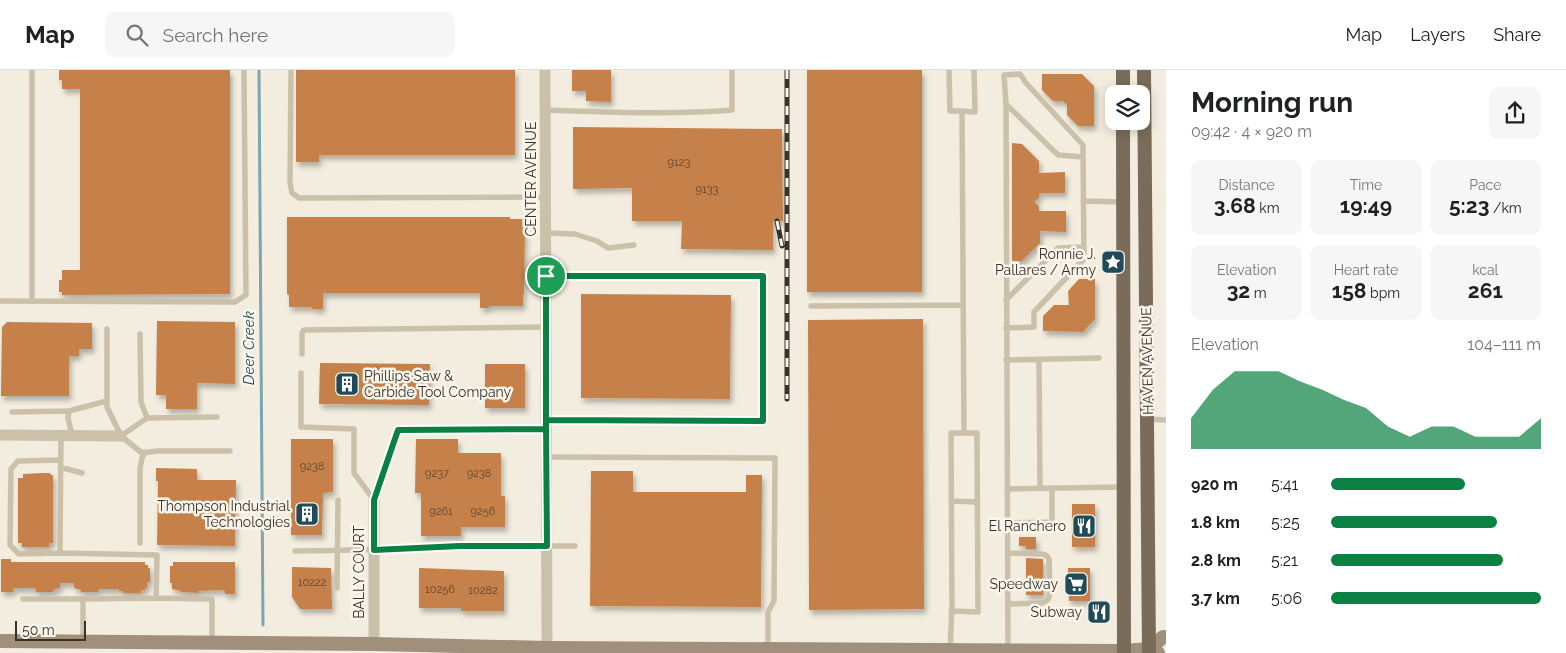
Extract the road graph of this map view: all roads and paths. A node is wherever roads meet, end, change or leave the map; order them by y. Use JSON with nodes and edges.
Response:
{"nodes":[{"id":1,"x":32,"y":70,"type":"edge"},
{"id":2,"x":244,"y":70,"type":"edge"},
{"id":3,"x":291,"y":70,"type":"edge"},
{"id":4,"x":545,"y":70,"type":"edge"},
{"id":5,"x":732,"y":70,"type":"edge"},
{"id":6,"x":949,"y":70,"type":"edge"},
{"id":7,"x":974,"y":70,"type":"edge"},
{"id":8,"x":1123,"y":70,"type":"edge"},
{"id":9,"x":1144,"y":70,"type":"edge"},
{"id":10,"x":1020,"y":72,"type":"edge"},
{"id":11,"x":1123,"y":85,"type":"edge"},
{"id":12,"x":1006,"y":104,"type":"junction"},
{"id":13,"x":546,"y":110,"type":"junction"},
{"id":14,"x":962,"y":111,"type":"junction"},
{"id":15,"x":1123,"y":130,"type":"edge"},
{"id":16,"x":1083,"y":157,"type":"junction"},
{"id":17,"x":546,"y":197,"type":"junction"},
{"id":18,"x":1083,"y":201,"type":"junction"},
{"id":19,"x":1123,"y":202,"type":"junction"},
{"id":20,"x":546,"y":232,"type":"junction"},
{"id":21,"x":634,"y":245,"type":"dead end"},
{"id":22,"x":1084,"y":246,"type":"junction"},
{"id":23,"x":546,"y":276,"type":"junction"},
{"id":24,"x":1006,"y":300,"type":"junction"},
{"id":25,"x":0,"y":301,"type":"edge"},
{"id":26,"x":32,"y":301,"type":"junction"},
{"id":27,"x":963,"y":305,"type":"junction"},
{"id":28,"x":811,"y":306,"type":"dead end"},
{"id":29,"x":546,"y":328,"type":"junction"},
{"id":30,"x":1006,"y":328,"type":"junction"},
{"id":31,"x":107,"y":330,"type":"dead end"},
{"id":32,"x":140,"y":334,"type":"dead end"},
{"id":33,"x":302,"y":354,"type":"dead end"},
{"id":34,"x":1098,"y":358,"type":"dead end"},
{"id":35,"x":1038,"y":359,"type":"junction"},
{"id":36,"x":1006,"y":360,"type":"junction"},
{"id":37,"x":301,"y":373,"type":"dead end"},
{"id":38,"x":107,"y":401,"type":"junction"},
{"id":39,"x":69,"y":411,"type":"junction"},
{"id":40,"x":12,"y":412,"type":"dead end"},
{"id":41,"x":217,"y":417,"type":"dead end"},
{"id":42,"x":148,"y":418,"type":"junction"},
{"id":43,"x":1148,"y":419,"type":"junction"},
{"id":44,"x":1166,"y":420,"type":"edge"},
{"id":45,"x":546,"y":425,"type":"junction"},
{"id":46,"x":964,"y":433,"type":"junction"},
{"id":47,"x":0,"y":435,"type":"edge"},
{"id":48,"x":66,"y":435,"type":"junction"},
{"id":49,"x":121,"y":436,"type":"junction"},
{"id":50,"x":230,"y":451,"type":"dead end"},
{"id":51,"x":145,"y":452,"type":"junction"},
{"id":52,"x":547,"y":457,"type":"junction"},
{"id":53,"x":60,"y":464,"type":"junction"},
{"id":54,"x":82,"y":473,"type":"dead end"},
{"id":55,"x":1123,"y":487,"type":"junction"},
{"id":56,"x":1040,"y":488,"type":"junction"},
{"id":57,"x":1052,"y":488,"type":"junction"},
{"id":58,"x":1008,"y":489,"type":"junction"},
{"id":59,"x":338,"y":500,"type":"dead end"},
{"id":60,"x":374,"y":500,"type":"junction"},
{"id":61,"x":951,"y":501,"type":"junction"},
{"id":62,"x":978,"y":502,"type":"junction"},
{"id":63,"x":1008,"y":523,"type":"junction"},
{"id":64,"x":140,"y":543,"type":"dead end"},
{"id":65,"x":547,"y":546,"type":"junction"},
{"id":66,"x":575,"y":546,"type":"dead end"},
{"id":67,"x":374,"y":550,"type":"junction"},
{"id":68,"x":338,"y":551,"type":"junction"},
{"id":69,"x":295,"y":552,"type":"dead end"},
{"id":70,"x":60,"y":553,"type":"junction"},
{"id":71,"x":1008,"y":553,"type":"junction"},
{"id":72,"x":337,"y":588,"type":"dead end"},
{"id":73,"x":156,"y":598,"type":"junction"},
{"id":74,"x":23,"y":599,"type":"dead end"},
{"id":75,"x":83,"y":599,"type":"junction"},
{"id":76,"x":1008,"y":604,"type":"junction"},
{"id":77,"x":951,"y":611,"type":"junction"},
{"id":78,"x":1166,"y":637,"type":"edge"},
{"id":79,"x":0,"y":640,"type":"edge"},
{"id":80,"x":83,"y":642,"type":"junction"},
{"id":81,"x":212,"y":644,"type":"junction"},
{"id":82,"x":232,"y":648,"type":"edge"},
{"id":83,"x":374,"y":649,"type":"edge"},
{"id":84,"x":768,"y":649,"type":"junction"},
{"id":85,"x":1008,"y":650,"type":"junction"},
{"id":86,"x":547,"y":651,"type":"edge"},
{"id":87,"x":818,"y":651,"type":"edge"},
{"id":88,"x":950,"y":651,"type":"edge"},
{"id":89,"x":1124,"y":652,"type":"edge"},
{"id":90,"x":1152,"y":652,"type":"edge"}],
"edges":[{"from":1,"to":26,"type":"lane"},
{"from":2,"to":26,"type":"lane"},
{"from":3,"to":17,"type":"lane"},
{"from":4,"to":13,"type":"street","name":"CENTER AVENUE"},
{"from":5,"to":13,"type":"lane"},
{"from":6,"to":14,"type":"lane"},
{"from":7,"to":14,"type":"lane"},
{"from":8,"to":11,"type":"main road"},
{"from":9,"to":43,"type":"main road","name":"HAVEN AVENUE"},
{"from":10,"to":12,"type":"lane"},
{"from":10,"to":16,"type":"lane"},
{"from":12,"to":16,"type":"lane"},
{"from":12,"to":24,"type":"lane"},
{"from":13,"to":17,"type":"street","name":"CENTER AVENUE"},
{"from":14,"to":27,"type":"lane"},
{"from":15,"to":19,"type":"main road","name":"HAVEN AVENUE"},
{"from":16,"to":18,"type":"lane"},
{"from":17,"to":20,"type":"street","name":"CENTER AVENUE"},
{"from":18,"to":19,"type":"lane"},
{"from":18,"to":22,"type":"lane"},
{"from":19,"to":55,"type":"main road","name":"HAVEN AVENUE"},
{"from":20,"to":21,"type":"lane"},
{"from":20,"to":23,"type":"street","name":"CENTER AVENUE"},
{"from":22,"to":24,"type":"lane"},
{"from":22,"to":30,"type":"lane"},
{"from":23,"to":29,"type":"street","name":"CENTER AVENUE"},
{"from":23,"to":45,"type":"lane"},
{"from":24,"to":30,"type":"lane"},
{"from":25,"to":26,"type":"lane"},
{"from":27,"to":28,"type":"lane"},
{"from":27,"to":46,"type":"lane"},
{"from":29,"to":33,"type":"lane"},
{"from":29,"to":45,"type":"street","name":"CENTER AVENUE"},
{"from":30,"to":36,"type":"lane"},
{"from":31,"to":38,"type":"lane"},
{"from":32,"to":42,"type":"lane"},
{"from":34,"to":35,"type":"lane"},
{"from":35,"to":36,"type":"lane"},
{"from":35,"to":56,"type":"lane"},
{"from":36,"to":58,"type":"lane"},
{"from":37,"to":60,"type":"lane"},
{"from":38,"to":39,"type":"lane"},
{"from":38,"to":49,"type":"lane"},
{"from":39,"to":40,"type":"lane"},
{"from":39,"to":48,"type":"lane"},
{"from":41,"to":42,"type":"lane"},
{"from":42,"to":49,"type":"lane"},
{"from":43,"to":44,"type":"lane"},
{"from":43,"to":90,"type":"main road","name":"HAVEN AVENUE"},
{"from":45,"to":52,"type":"street","name":"CENTER AVENUE"},
{"from":45,"to":60,"type":"lane"},
{"from":46,"to":61,"type":"lane"},
{"from":46,"to":62,"type":"lane"},
{"from":47,"to":48,"type":"street"},
{"from":48,"to":49,"type":"street"},
{"from":48,"to":53,"type":"lane"},
{"from":49,"to":51,"type":"lane"},
{"from":50,"to":51,"type":"lane"},
{"from":51,"to":64,"type":"lane"},
{"from":52,"to":65,"type":"street","name":"CENTER AVENUE"},
{"from":52,"to":84,"type":"lane"},
{"from":53,"to":54,"type":"lane"},
{"from":53,"to":70,"type":"lane"},
{"from":53,"to":70,"type":"lane"},
{"from":55,"to":57,"type":"lane"},
{"from":55,"to":89,"type":"main road","name":"HAVEN AVENUE"},
{"from":56,"to":57,"type":"lane"},
{"from":56,"to":58,"type":"lane"},
{"from":57,"to":63,"type":"lane"},
{"from":58,"to":63,"type":"lane"},
{"from":59,"to":68,"type":"lane"},
{"from":60,"to":67,"type":"street","name":"BALLY COURT"},
{"from":61,"to":62,"type":"lane"},
{"from":61,"to":77,"type":"lane"},
{"from":62,"to":77,"type":"lane"},
{"from":63,"to":71,"type":"lane"},
{"from":65,"to":66,"type":"lane"},
{"from":65,"to":67,"type":"lane"},
{"from":65,"to":86,"type":"street","name":"CENTER AVENUE"},
{"from":67,"to":68,"type":"lane"},
{"from":67,"to":83,"type":"street","name":"BALLY COURT"},
{"from":68,"to":69,"type":"lane"},
{"from":68,"to":72,"type":"lane"},
{"from":70,"to":73,"type":"lane"},
{"from":71,"to":76,"type":"lane"},
{"from":71,"to":76,"type":"lane"},
{"from":73,"to":75,"type":"lane"},
{"from":73,"to":81,"type":"lane"},
{"from":74,"to":75,"type":"lane"},
{"from":75,"to":80,"type":"lane"},
{"from":76,"to":85,"type":"lane"},
{"from":77,"to":88,"type":"lane"},
{"from":78,"to":90,"type":"main road"},
{"from":79,"to":80,"type":"main road"},
{"from":80,"to":81,"type":"main road"},
{"from":81,"to":82,"type":"main road"},
{"from":82,"to":83,"type":"main road"},
{"from":83,"to":86,"type":"main road"},
{"from":84,"to":86,"type":"main road"},
{"from":84,"to":87,"type":"main road"},
{"from":85,"to":88,"type":"main road"},
{"from":85,"to":89,"type":"main road"},
{"from":87,"to":88,"type":"main road"},
{"from":89,"to":90,"type":"main road"}]}
